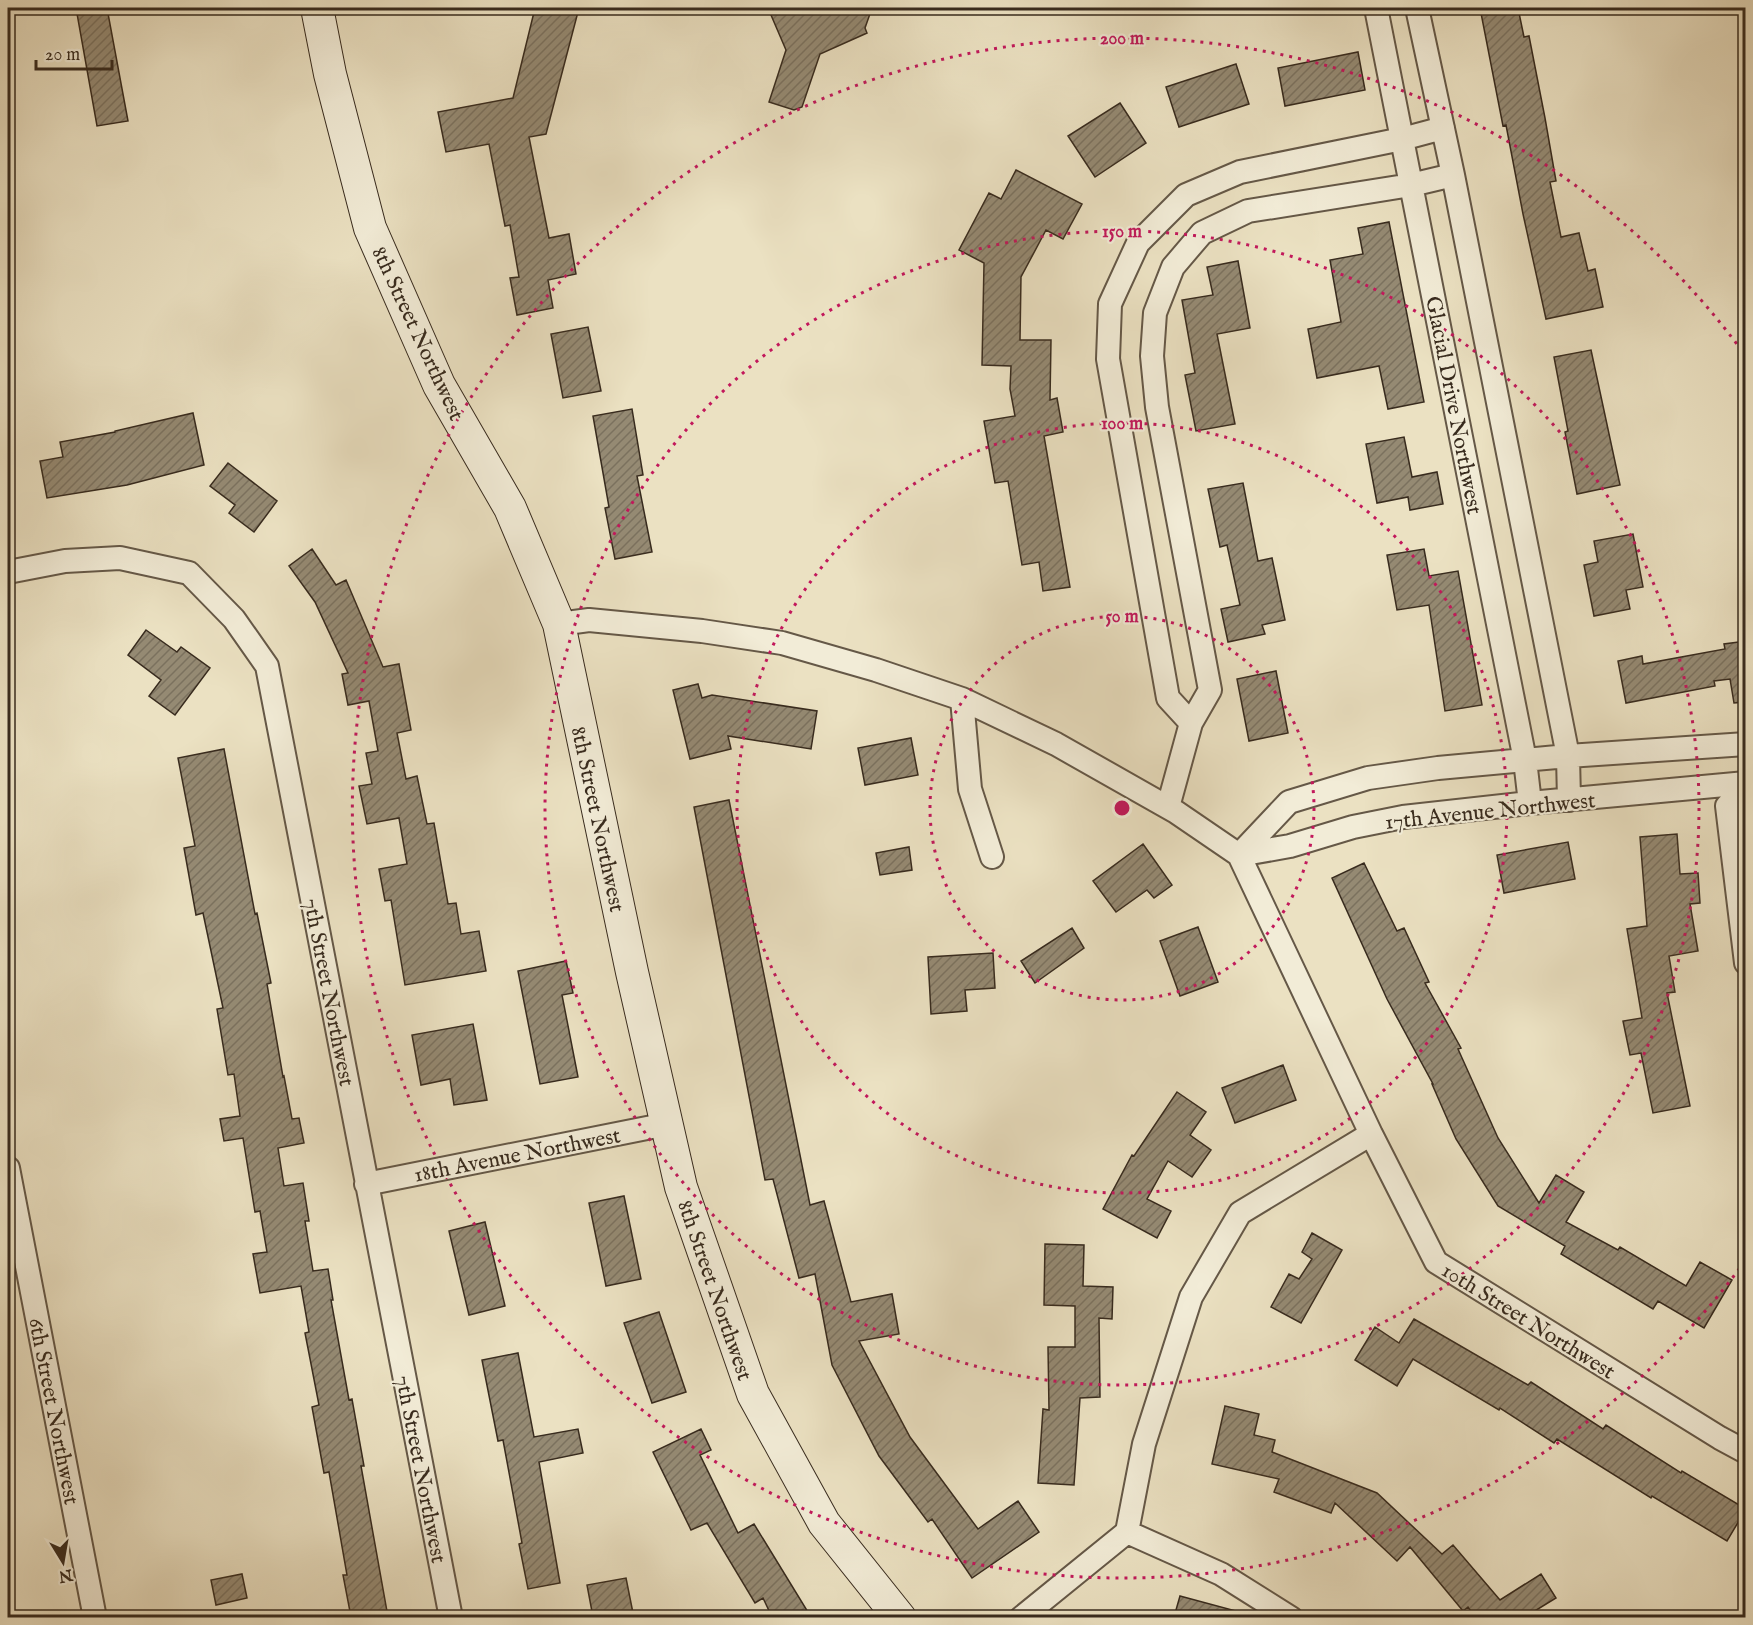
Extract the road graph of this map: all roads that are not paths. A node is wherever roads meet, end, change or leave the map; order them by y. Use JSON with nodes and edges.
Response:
{"nodes":[{"id":1,"x":317,"y":8,"type":"edge"},
{"id":2,"x":1376,"y":8,"type":"edge"},
{"id":3,"x":1417,"y":8,"type":"edge"},
{"id":4,"x":1443,"y":128,"type":"junction"},
{"id":5,"x":1402,"y":139,"type":"junction"},
{"id":6,"x":1453,"y":175,"type":"junction"},
{"id":7,"x":1411,"y":185,"type":"junction"},
{"id":8,"x":8,"y":572,"type":"edge"},
{"id":9,"x":559,"y":624,"type":"junction"},
{"id":10,"x":962,"y":699,"type":"junction"},
{"id":11,"x":1191,"y":723,"type":"junction"},
{"id":12,"x":1746,"y":744,"type":"edge"},
{"id":13,"x":1568,"y":756,"type":"junction"},
{"id":14,"x":1525,"y":760,"type":"junction"},
{"id":15,"x":1746,"y":785,"type":"edge"},
{"id":16,"x":1569,"y":800,"type":"junction"},
{"id":17,"x":1530,"y":803,"type":"junction"},
{"id":18,"x":1168,"y":807,"type":"junction"},
{"id":19,"x":1239,"y":855,"type":"junction"},
{"id":20,"x":992,"y":857,"type":"dead end"},
{"id":21,"x":1746,"y":963,"type":"edge"},
{"id":22,"x":667,"y":1124,"type":"junction"},
{"id":23,"x":1371,"y":1134,"type":"junction"},
{"id":24,"x":8,"y":1168,"type":"edge"},
{"id":25,"x":366,"y":1184,"type":"junction"},
{"id":26,"x":1746,"y":1452,"type":"edge"},
{"id":27,"x":1127,"y":1532,"type":"junction"},
{"id":28,"x":95,"y":1617,"type":"edge"},
{"id":29,"x":451,"y":1617,"type":"edge"},
{"id":30,"x":900,"y":1617,"type":"edge"},
{"id":31,"x":1021,"y":1617,"type":"edge"},
{"id":32,"x":1291,"y":1617,"type":"edge"}],
"edges":[{"from":1,"to":9,"type":"street","name":"8th Street Northwest"},
{"from":2,"to":5,"type":"street","name":"Glacial Drive Northwest"},
{"from":3,"to":4,"type":"street"},
{"from":4,"to":5,"type":"street"},
{"from":4,"to":6,"type":"street"},
{"from":5,"to":7,"type":"street","name":"Glacial Drive Northwest"},
{"from":5,"to":11,"type":"street"},
{"from":6,"to":7,"type":"street"},
{"from":6,"to":13,"type":"street"},
{"from":7,"to":11,"type":"street"},
{"from":7,"to":14,"type":"street","name":"Glacial Drive Northwest"},
{"from":8,"to":25,"type":"street","name":"7th Street Northwest"},
{"from":9,"to":10,"type":"street"},
{"from":9,"to":22,"type":"street","name":"8th Street Northwest"},
{"from":10,"to":18,"type":"street"},
{"from":10,"to":20,"type":"street"},
{"from":11,"to":18,"type":"street"},
{"from":12,"to":13,"type":"street"},
{"from":13,"to":14,"type":"street"},
{"from":13,"to":16,"type":"street"},
{"from":14,"to":17,"type":"street","name":"Glacial Drive Northwest"},
{"from":14,"to":19,"type":"street"},
{"from":15,"to":16,"type":"street","name":"17th Avenue Northwest"},
{"from":15,"to":21,"type":"street"},
{"from":16,"to":17,"type":"street","name":"17th Avenue Northwest"},
{"from":17,"to":19,"type":"street","name":"17th Avenue Northwest"},
{"from":18,"to":19,"type":"street"},
{"from":19,"to":23,"type":"street"},
{"from":22,"to":25,"type":"street","name":"18th Avenue Northwest"},
{"from":22,"to":30,"type":"street","name":"8th Street Northwest"},
{"from":23,"to":26,"type":"street","name":"10th Street Northwest"},
{"from":23,"to":27,"type":"street"},
{"from":24,"to":28,"type":"street","name":"6th Street Northwest"},
{"from":25,"to":29,"type":"street","name":"7th Street Northwest"},
{"from":27,"to":31,"type":"street"},
{"from":27,"to":32,"type":"street"}]}
